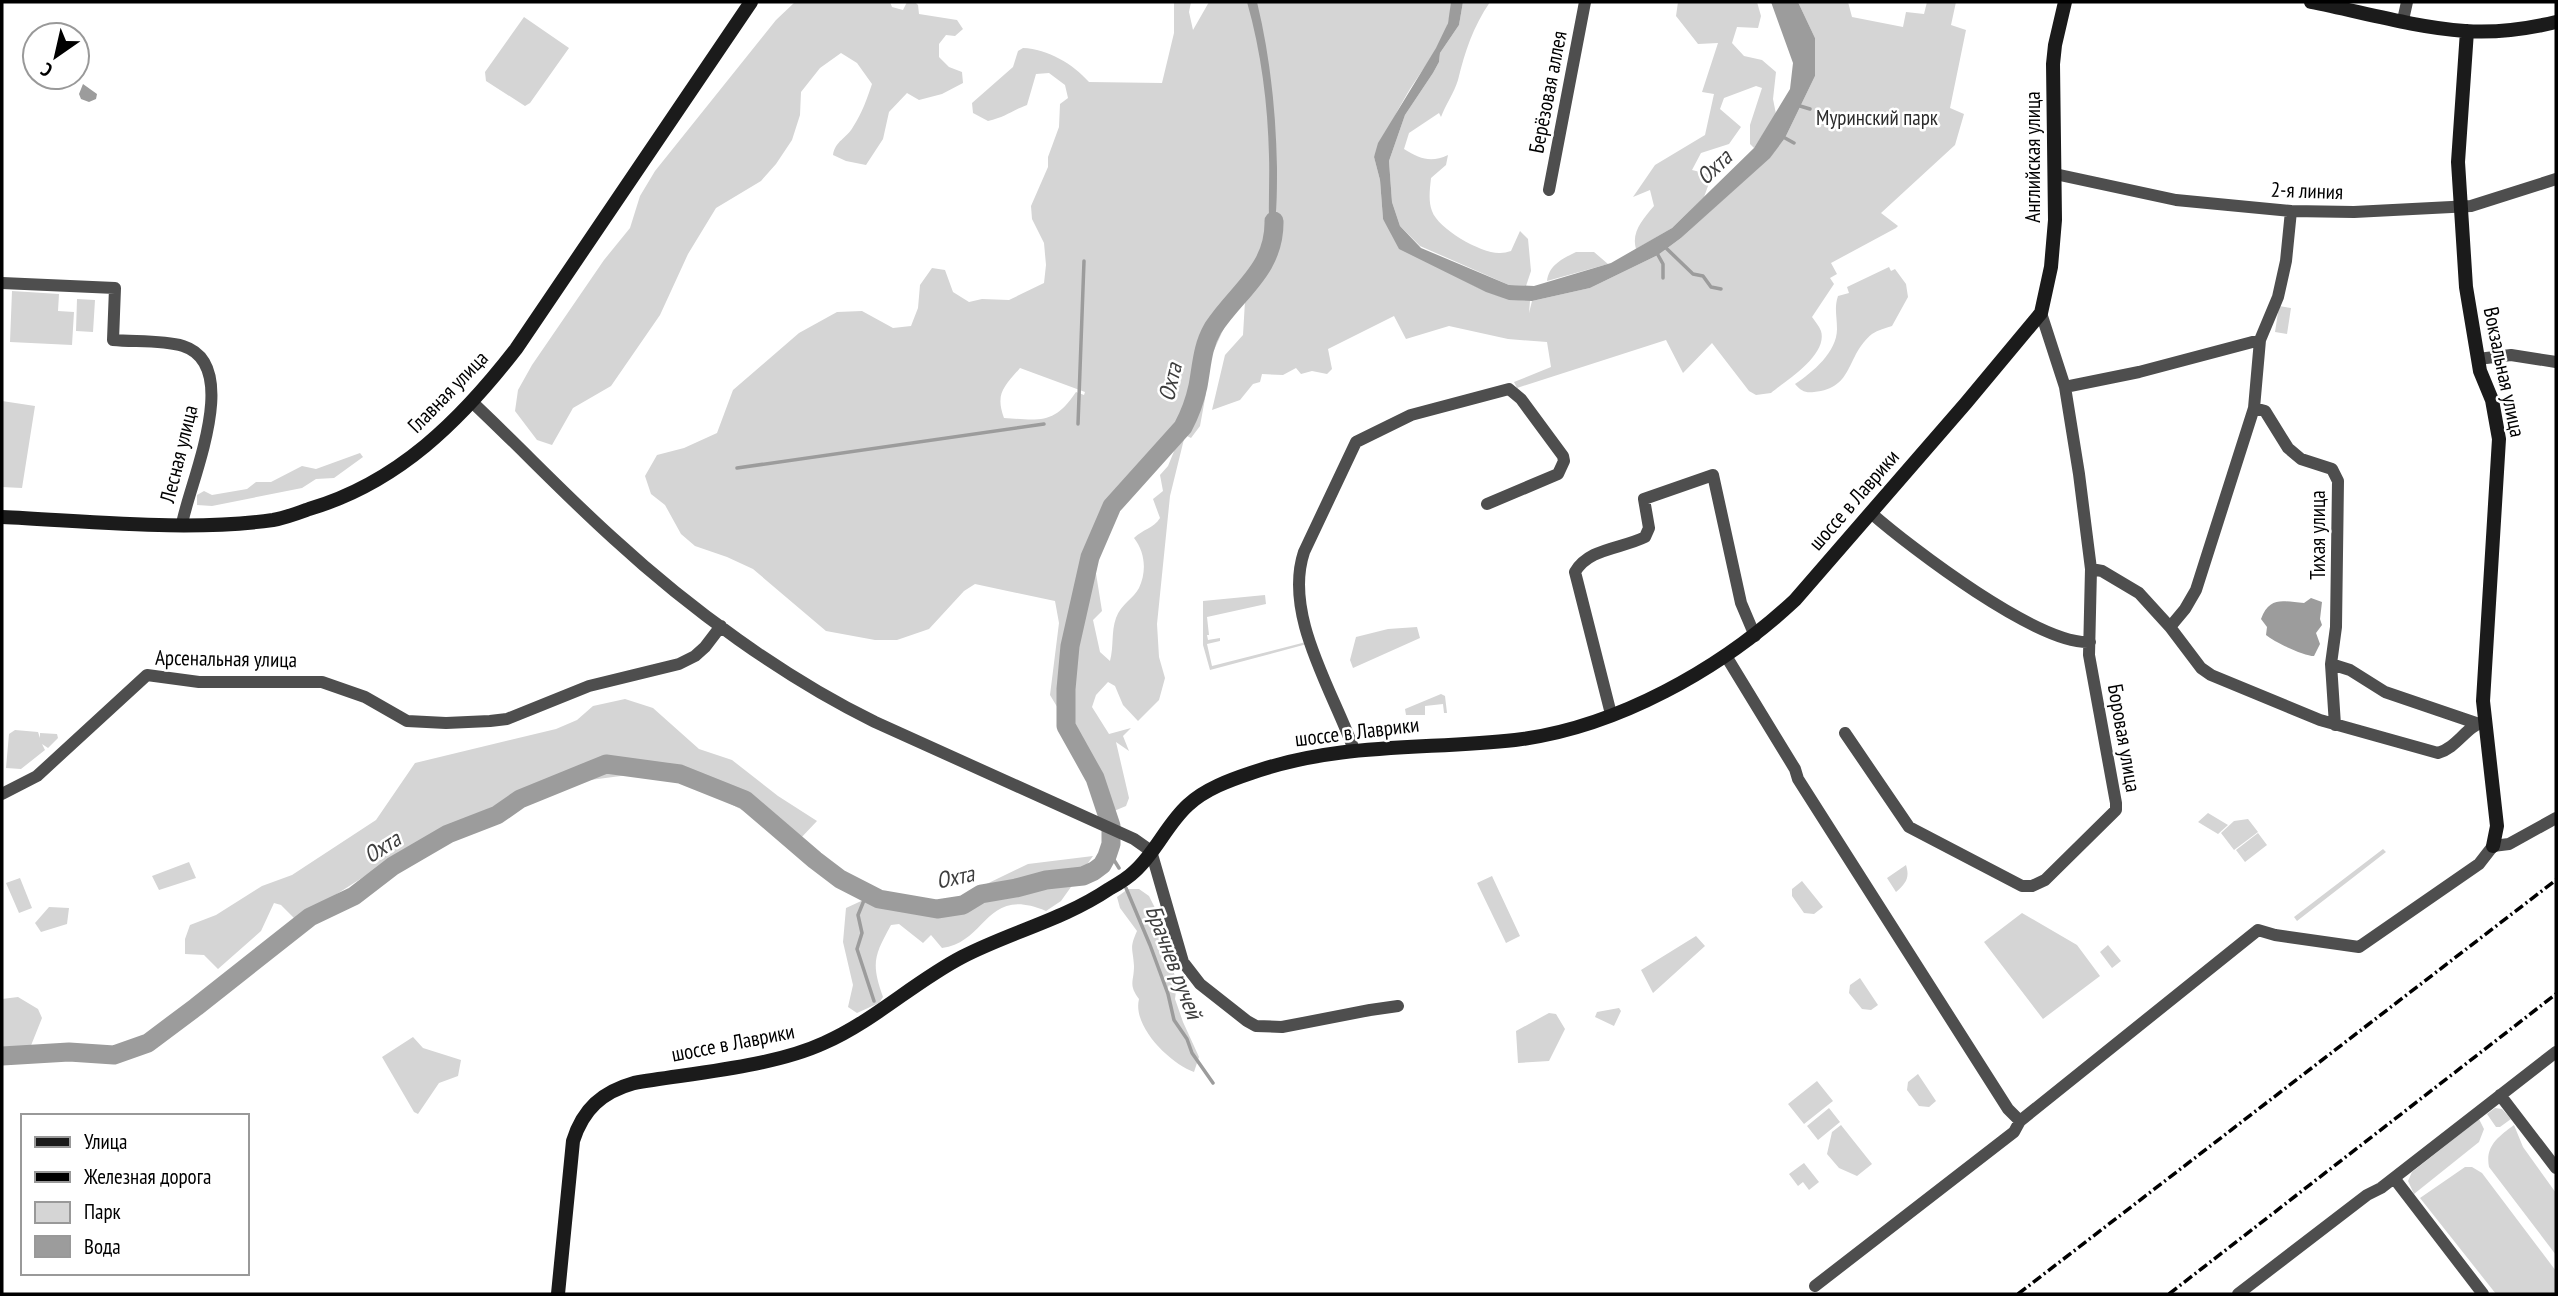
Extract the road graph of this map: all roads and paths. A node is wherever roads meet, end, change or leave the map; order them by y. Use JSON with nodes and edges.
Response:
{"nodes":[{"id":1,"x":751,"y":2,"type":"edge"},
{"id":2,"x":1585,"y":2,"type":"edge"},
{"id":3,"x":2065,"y":2,"type":"edge"},
{"id":4,"x":2311,"y":2,"type":"edge"},
{"id":5,"x":2407,"y":2,"type":"edge"},
{"id":6,"x":2403,"y":20,"type":"junction"},
{"id":7,"x":2556,"y":22,"type":"edge"},
{"id":8,"x":2467,"y":31,"type":"junction"},
{"id":9,"x":2055,"y":174,"type":"junction"},
{"id":10,"x":2556,"y":179,"type":"edge"},
{"id":11,"x":1549,"y":190,"type":"dead end"},
{"id":12,"x":2460,"y":206,"type":"junction"},
{"id":13,"x":2291,"y":211,"type":"junction"},
{"id":14,"x":2,"y":283,"type":"edge"},
{"id":15,"x":2041,"y":313,"type":"junction"},
{"id":16,"x":2260,"y":340,"type":"junction"},
{"id":17,"x":2478,"y":359,"type":"junction"},
{"id":18,"x":2556,"y":362,"type":"edge"},
{"id":19,"x":2065,"y":387,"type":"junction"},
{"id":20,"x":472,"y":402,"type":"junction"},
{"id":21,"x":2254,"y":408,"type":"junction"},
{"id":22,"x":1487,"y":504,"type":"dead end"},
{"id":23,"x":1871,"y":513,"type":"junction"},
{"id":24,"x":2,"y":517,"type":"edge"},
{"id":25,"x":182,"y":524,"type":"junction"},
{"id":26,"x":2091,"y":569,"type":"junction"},
{"id":27,"x":720,"y":626,"type":"junction"},
{"id":28,"x":2170,"y":628,"type":"junction"},
{"id":29,"x":1755,"y":636,"type":"junction"},
{"id":30,"x":2090,"y":642,"type":"junction"},
{"id":31,"x":1726,"y":656,"type":"junction"},
{"id":32,"x":2331,"y":664,"type":"junction"},
{"id":33,"x":1611,"y":714,"type":"junction"},
{"id":34,"x":2480,"y":722,"type":"junction"},
{"id":35,"x":2335,"y":725,"type":"junction"},
{"id":36,"x":1845,"y":733,"type":"dead end"},
{"id":37,"x":1354,"y":750,"type":"junction"},
{"id":38,"x":2,"y":794,"type":"edge"},
{"id":39,"x":2556,"y":818,"type":"edge"},
{"id":40,"x":2493,"y":846,"type":"junction"},
{"id":41,"x":1151,"y":850,"type":"junction"},
{"id":42,"x":1398,"y":1006,"type":"dead end"},
{"id":43,"x":2556,"y":1052,"type":"edge"},
{"id":44,"x":2500,"y":1095,"type":"junction"},
{"id":45,"x":2020,"y":1121,"type":"junction"},
{"id":46,"x":2556,"y":1168,"type":"edge"},
{"id":47,"x":2394,"y":1178,"type":"junction"},
{"id":48,"x":1815,"y":1286,"type":"dead end"},
{"id":49,"x":558,"y":1294,"type":"edge"},
{"id":50,"x":2238,"y":1294,"type":"edge"},
{"id":51,"x":2483,"y":1294,"type":"edge"}],
"edges":[{"from":1,"to":20,"type":"street","name":"Главная улица"},
{"from":2,"to":11,"type":"street","name":"Берёзовая аллея"},
{"from":3,"to":9,"type":"street","name":"Английская улица"},
{"from":4,"to":6,"type":"street"},
{"from":5,"to":6,"type":"street"},
{"from":6,"to":8,"type":"street"},
{"from":7,"to":8,"type":"street"},
{"from":8,"to":12,"type":"street","name":"Вокзальная улица"},
{"from":9,"to":13,"type":"street","name":"2-я линия"},
{"from":9,"to":15,"type":"street","name":"Английская улица"},
{"from":10,"to":12,"type":"street","name":"2-я линия"},
{"from":12,"to":13,"type":"street","name":"2-я линия"},
{"from":12,"to":17,"type":"street","name":"Вокзальная улица"},
{"from":13,"to":16,"type":"street"},
{"from":14,"to":25,"type":"street","name":"Лесная улица"},
{"from":15,"to":19,"type":"street","name":"Боровая улица"},
{"from":15,"to":23,"type":"street","name":"шоссе в Лаврики"},
{"from":16,"to":19,"type":"street"},
{"from":16,"to":21,"type":"street"},
{"from":17,"to":18,"type":"street"},
{"from":17,"to":34,"type":"street","name":"Вокзальная улица"},
{"from":19,"to":26,"type":"street","name":"Боровая улица"},
{"from":20,"to":25,"type":"street","name":"Главная улица"},
{"from":20,"to":27,"type":"street"},
{"from":21,"to":28,"type":"street"},
{"from":21,"to":32,"type":"street","name":"Тихая улица"},
{"from":22,"to":37,"type":"street"},
{"from":23,"to":29,"type":"street","name":"шоссе в Лаврики"},
{"from":23,"to":30,"type":"street"},
{"from":24,"to":25,"type":"street","name":"Главная улица"},
{"from":26,"to":28,"type":"street"},
{"from":26,"to":30,"type":"street","name":"Боровая улица"},
{"from":27,"to":38,"type":"street","name":"Арсенальная улица"},
{"from":27,"to":41,"type":"street"},
{"from":28,"to":35,"type":"street"},
{"from":29,"to":31,"type":"street","name":"шоссе в Лаврики"},
{"from":29,"to":33,"type":"street"},
{"from":30,"to":36,"type":"street","name":"Боровая улица"},
{"from":31,"to":33,"type":"street","name":"шоссе в Лаврики"},
{"from":31,"to":45,"type":"street"},
{"from":32,"to":34,"type":"street"},
{"from":32,"to":35,"type":"street","name":"Тихая улица"},
{"from":33,"to":37,"type":"street","name":"шоссе в Лаврики"},
{"from":34,"to":35,"type":"street"},
{"from":34,"to":40,"type":"street","name":"Вокзальная улица"},
{"from":37,"to":41,"type":"street","name":"шоссе в Лаврики"},
{"from":39,"to":40,"type":"street"},
{"from":40,"to":45,"type":"street"},
{"from":41,"to":42,"type":"street"},
{"from":41,"to":49,"type":"street","name":"шоссе в Лаврики"},
{"from":43,"to":44,"type":"street"},
{"from":44,"to":46,"type":"street"},
{"from":44,"to":47,"type":"street"},
{"from":45,"to":48,"type":"street"},
{"from":47,"to":50,"type":"street"},
{"from":47,"to":51,"type":"street"}]}
